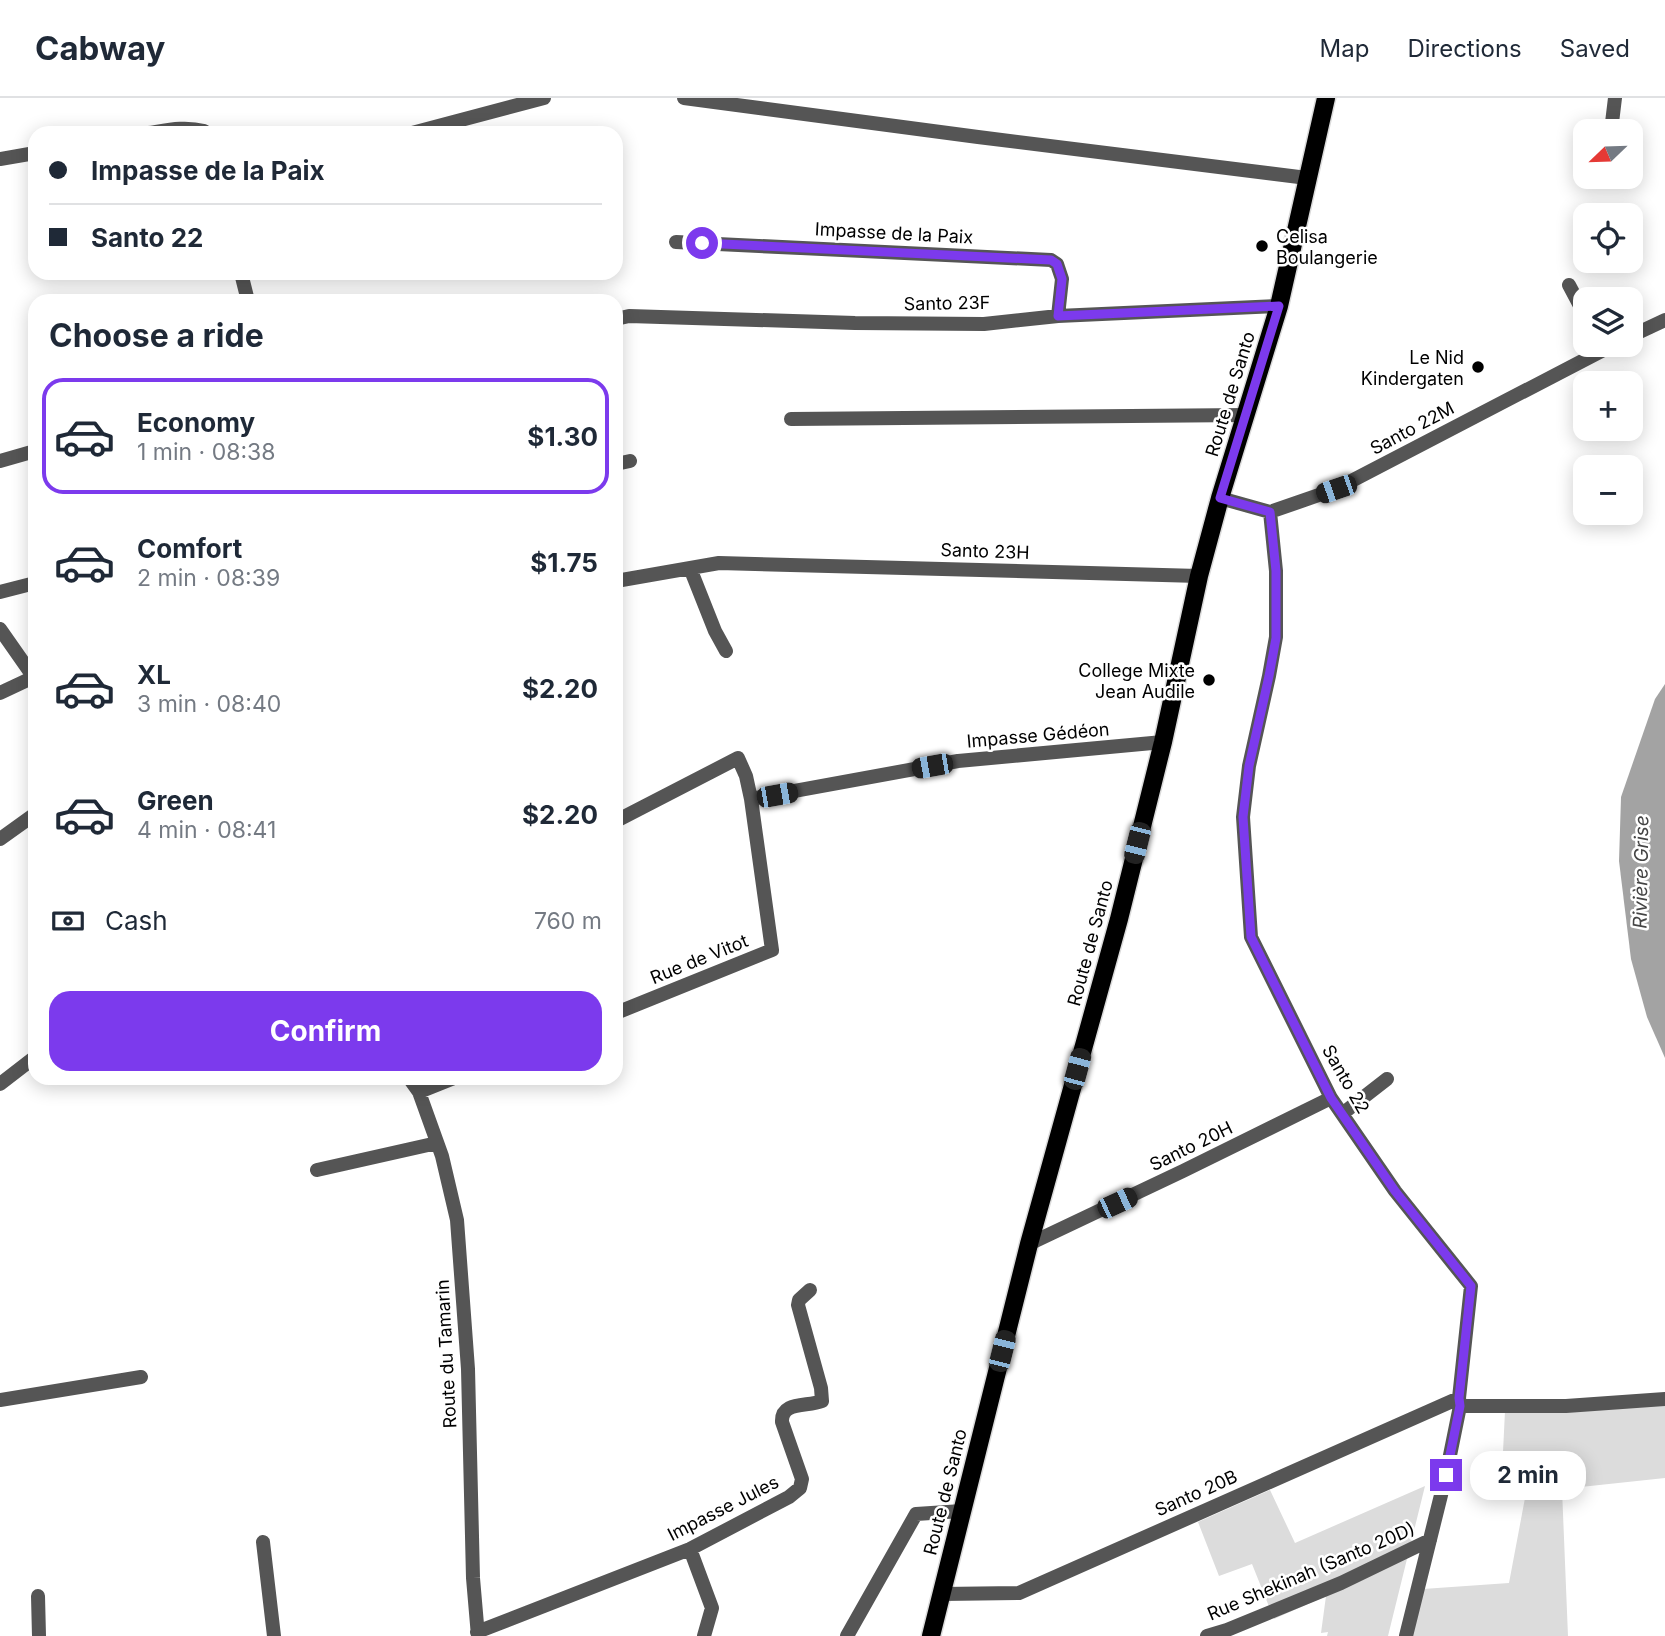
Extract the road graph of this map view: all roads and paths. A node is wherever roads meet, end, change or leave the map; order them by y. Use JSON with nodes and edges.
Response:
{"nodes":[{"id":1,"x":544,"y":98,"type":"edge"},
{"id":2,"x":684,"y":98,"type":"edge"},
{"id":3,"x":1326,"y":98,"type":"edge"},
{"id":4,"x":1615,"y":98,"type":"edge"},
{"id":5,"x":1612,"y":119,"type":"edge"},
{"id":6,"x":438,"y":126,"type":"edge"},
{"id":7,"x":28,"y":154,"type":"edge"},
{"id":8,"x":0,"y":159,"type":"edge"},
{"id":9,"x":1307,"y":178,"type":"junction"},
{"id":10,"x":676,"y":242,"type":"dead end"},
{"id":11,"x":1569,"y":285,"type":"dead end"},
{"id":12,"x":1573,"y":293,"type":"edge"},
{"id":13,"x":1279,"y":306,"type":"junction"},
{"id":14,"x":1058,"y":316,"type":"junction"},
{"id":15,"x":623,"y":317,"type":"edge"},
{"id":16,"x":1665,"y":320,"type":"edge"},
{"id":17,"x":1643,"y":330,"type":"edge"},
{"id":18,"x":1584,"y":357,"type":"edge"},
{"id":19,"x":1246,"y":415,"type":"junction"},
{"id":20,"x":791,"y":419,"type":"dead end"},
{"id":21,"x":28,"y":453,"type":"edge"},
{"id":22,"x":0,"y":461,"type":"edge"},
{"id":23,"x":1220,"y":498,"type":"junction"},
{"id":24,"x":1270,"y":512,"type":"junction"},
{"id":25,"x":690,"y":568,"type":"junction"},
{"id":26,"x":1199,"y":576,"type":"junction"},
{"id":27,"x":623,"y":580,"type":"edge"},
{"id":28,"x":28,"y":585,"type":"edge"},
{"id":29,"x":0,"y":592,"type":"edge"},
{"id":30,"x":0,"y":629,"type":"edge"},
{"id":31,"x":726,"y":651,"type":"dead end"},
{"id":32,"x":28,"y":669,"type":"edge"},
{"id":33,"x":28,"y":681,"type":"edge"},
{"id":34,"x":0,"y":693,"type":"edge"},
{"id":35,"x":1163,"y":742,"type":"junction"},
{"id":36,"x":751,"y":799,"type":"junction"},
{"id":37,"x":623,"y":817,"type":"edge"},
{"id":38,"x":28,"y":819,"type":"edge"},
{"id":39,"x":0,"y":839,"type":"edge"},
{"id":40,"x":623,"y":1010,"type":"edge"},
{"id":41,"x":28,"y":1062,"type":"edge"},
{"id":42,"x":1387,"y":1079,"type":"dead end"},
{"id":43,"x":0,"y":1084,"type":"edge"},
{"id":44,"x":414,"y":1085,"type":"edge"},
{"id":45,"x":436,"y":1085,"type":"edge"},
{"id":46,"x":419,"y":1092,"type":"junction"},
{"id":47,"x":1331,"y":1098,"type":"junction"},
{"id":48,"x":1342,"y":1114,"type":"junction"},
{"id":49,"x":437,"y":1143,"type":"junction"},
{"id":50,"x":317,"y":1170,"type":"dead end"},
{"id":51,"x":1029,"y":1244,"type":"junction"},
{"id":52,"x":810,"y":1290,"type":"dead end"},
{"id":53,"x":141,"y":1377,"type":"dead end"},
{"id":54,"x":1665,"y":1399,"type":"edge"},
{"id":55,"x":0,"y":1400,"type":"edge"},
{"id":56,"x":1460,"y":1402,"type":"junction"},
{"id":57,"x":962,"y":1511,"type":"junction"},
{"id":58,"x":1430,"y":1540,"type":"junction"},
{"id":59,"x":263,"y":1542,"type":"dead end"},
{"id":60,"x":690,"y":1549,"type":"junction"},
{"id":61,"x":942,"y":1594,"type":"junction"},
{"id":62,"x":38,"y":1596,"type":"dead end"},
{"id":63,"x":477,"y":1634,"type":"edge"},
{"id":64,"x":39,"y":1636,"type":"edge"},
{"id":65,"x":274,"y":1636,"type":"edge"},
{"id":66,"x":704,"y":1636,"type":"edge"},
{"id":67,"x":847,"y":1636,"type":"edge"},
{"id":68,"x":931,"y":1636,"type":"edge"},
{"id":69,"x":1207,"y":1636,"type":"edge"},
{"id":70,"x":1406,"y":1636,"type":"edge"}],
"edges":[{"from":1,"to":6,"type":"street"},
{"from":2,"to":9,"type":"street"},
{"from":3,"to":9,"type":"main road","name":"Route de Santo"},
{"from":4,"to":5,"type":"street"},
{"from":7,"to":8,"type":"street"},
{"from":9,"to":13,"type":"main road","name":"Route de Santo"},
{"from":10,"to":14,"type":"street","name":"Impasse de la Paix"},
{"from":11,"to":12,"type":"street"},
{"from":13,"to":14,"type":"street","name":"Santo 23F"},
{"from":13,"to":19,"type":"main road","name":"Route de Santo"},
{"from":14,"to":15,"type":"street","name":"Santo 23F"},
{"from":16,"to":17,"type":"street"},
{"from":18,"to":24,"type":"street","name":"Santo 22M"},
{"from":19,"to":20,"type":"street"},
{"from":19,"to":23,"type":"main road","name":"Route de Santo"},
{"from":21,"to":22,"type":"street"},
{"from":23,"to":24,"type":"street"},
{"from":23,"to":26,"type":"main road","name":"Route de Santo"},
{"from":24,"to":47,"type":"street","name":"Santo 22"},
{"from":25,"to":26,"type":"street","name":"Santo 23H"},
{"from":25,"to":27,"type":"street","name":"Santo 23H"},
{"from":25,"to":31,"type":"street"},
{"from":26,"to":35,"type":"main road","name":"Route de Santo"},
{"from":28,"to":29,"type":"street"},
{"from":30,"to":32,"type":"street"},
{"from":33,"to":34,"type":"street"},
{"from":35,"to":36,"type":"street","name":"Impasse Gédéon"},
{"from":35,"to":51,"type":"main road","name":"Route de Santo"},
{"from":36,"to":37,"type":"street"},
{"from":36,"to":40,"type":"street","name":"Rue de Vitot"},
{"from":38,"to":39,"type":"street"},
{"from":41,"to":43,"type":"street"},
{"from":42,"to":48,"type":"street"},
{"from":44,"to":46,"type":"street","name":"Route du Tamarin"},
{"from":45,"to":46,"type":"street"},
{"from":46,"to":49,"type":"street","name":"Route du Tamarin"},
{"from":47,"to":48,"type":"street","name":"Santo 22"},
{"from":47,"to":51,"type":"street","name":"Santo 20H"},
{"from":48,"to":56,"type":"street","name":"Santo 22"},
{"from":49,"to":50,"type":"street"},
{"from":49,"to":63,"type":"street","name":"Route du Tamarin"},
{"from":51,"to":57,"type":"main road","name":"Route de Santo"},
{"from":52,"to":60,"type":"street","name":"Impasse Jules"},
{"from":53,"to":55,"type":"street"},
{"from":54,"to":56,"type":"street"},
{"from":56,"to":58,"type":"street","name":"Santo 22"},
{"from":56,"to":61,"type":"street","name":"Santo 20B"},
{"from":57,"to":61,"type":"main road","name":"Route de Santo"},
{"from":57,"to":67,"type":"street"},
{"from":58,"to":69,"type":"street","name":"Rue Shekinah (Santo 20D)"},
{"from":58,"to":70,"type":"street","name":"Santo 22"},
{"from":59,"to":65,"type":"street"},
{"from":60,"to":63,"type":"street","name":"Impasse Jules"},
{"from":60,"to":66,"type":"street"},
{"from":61,"to":68,"type":"main road","name":"Route de Santo"},
{"from":62,"to":64,"type":"street"}]}
